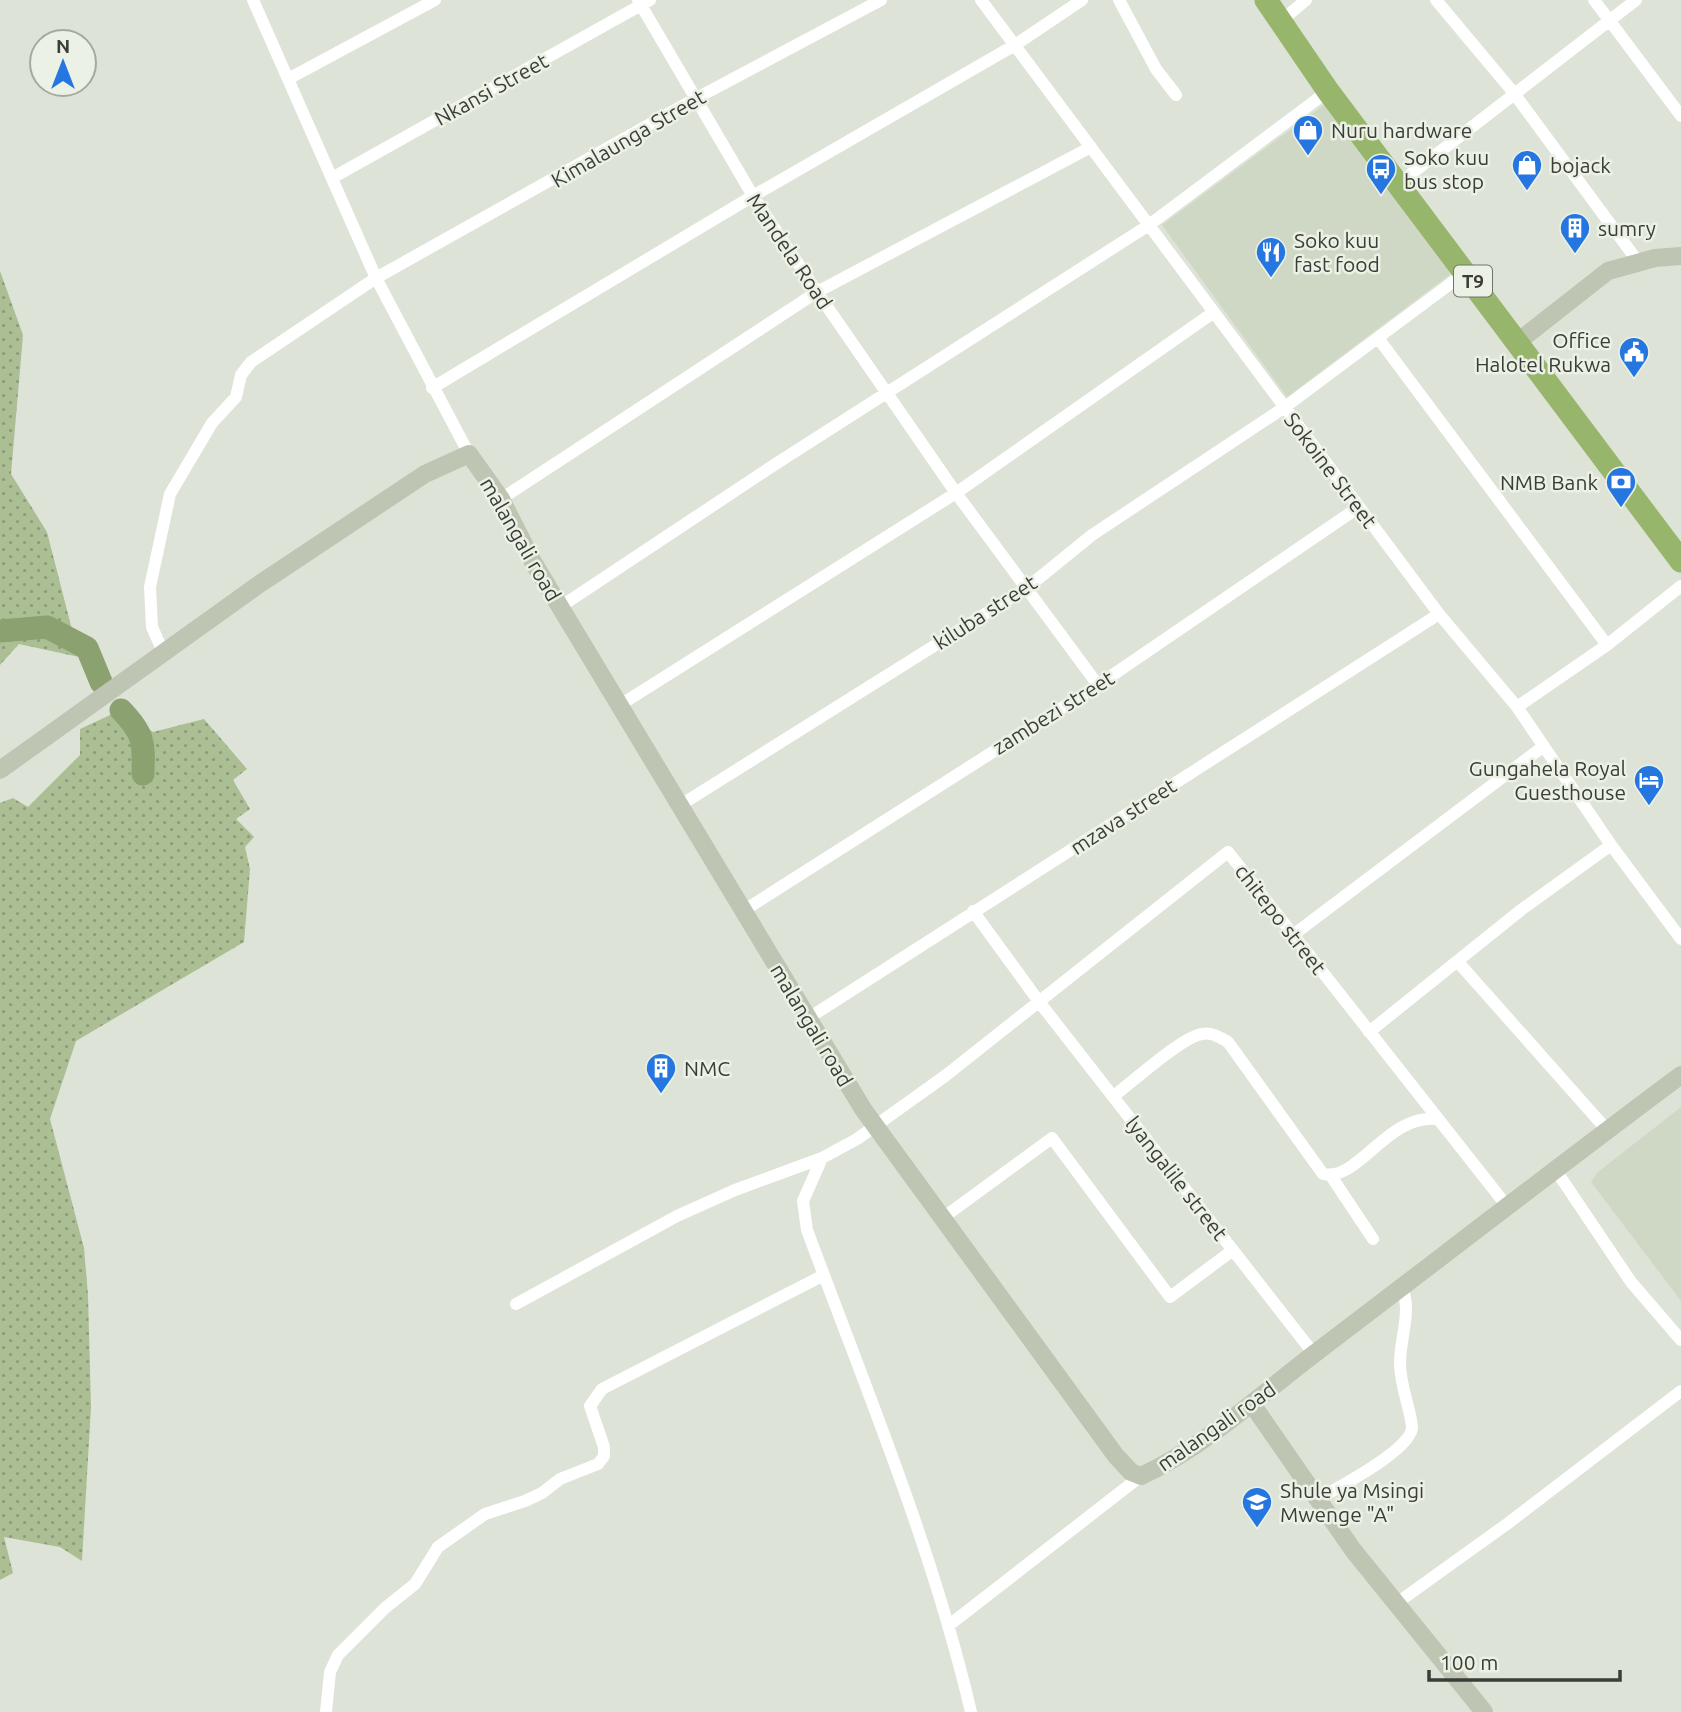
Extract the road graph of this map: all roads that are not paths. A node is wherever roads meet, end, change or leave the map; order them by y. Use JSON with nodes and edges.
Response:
{"nodes":[{"id":1,"x":253,"y":0,"type":"edge"},
{"id":2,"x":435,"y":0,"type":"edge"},
{"id":3,"x":881,"y":0,"type":"edge"},
{"id":4,"x":981,"y":0,"type":"edge"},
{"id":5,"x":1082,"y":0,"type":"edge"},
{"id":6,"x":1119,"y":0,"type":"edge"},
{"id":7,"x":1266,"y":0,"type":"edge"},
{"id":8,"x":1306,"y":0,"type":"edge"},
{"id":9,"x":1436,"y":0,"type":"edge"},
{"id":10,"x":1594,"y":0,"type":"edge"},
{"id":11,"x":1636,"y":0,"type":"edge"},
{"id":12,"x":642,"y":2,"type":"edge"},
{"id":13,"x":1609,"y":19,"type":"junction"},
{"id":14,"x":1281,"y":21,"type":"junction"},
{"id":15,"x":1015,"y":46,"type":"junction"},
{"id":16,"x":288,"y":79,"type":"junction"},
{"id":17,"x":1328,"y":91,"type":"junction"},
{"id":18,"x":1513,"y":92,"type":"junction"},
{"id":19,"x":1175,"y":95,"type":"dead end"},
{"id":20,"x":693,"y":100,"type":"junction"},
{"id":21,"x":1681,"y":116,"type":"edge"},
{"id":22,"x":1091,"y":147,"type":"junction"},
{"id":23,"x":332,"y":178,"type":"junction"},
{"id":24,"x":1398,"y":184,"type":"junction"},
{"id":25,"x":752,"y":197,"type":"junction"},
{"id":26,"x":1149,"y":225,"type":"junction"},
{"id":27,"x":1681,"y":256,"type":"edge"},
{"id":28,"x":1639,"y":263,"type":"junction"},
{"id":29,"x":1466,"y":272,"type":"junction"},
{"id":30,"x":376,"y":278,"type":"junction"},
{"id":31,"x":817,"y":292,"type":"junction"},
{"id":32,"x":1214,"y":312,"type":"junction"},
{"id":33,"x":1378,"y":338,"type":"junction"},
{"id":34,"x":1519,"y":341,"type":"junction"},
{"id":35,"x":432,"y":388,"type":"junction"},
{"id":36,"x":889,"y":393,"type":"junction"},
{"id":37,"x":1284,"y":407,"type":"junction"},
{"id":38,"x":468,"y":454,"type":"junction"},
{"id":39,"x":956,"y":493,"type":"junction"},
{"id":40,"x":500,"y":499,"type":"junction"},
{"id":41,"x":1359,"y":507,"type":"junction"},
{"id":42,"x":1681,"y":561,"type":"edge"},
{"id":43,"x":1681,"y":586,"type":"edge"},
{"id":44,"x":1027,"y":587,"type":"junction"},
{"id":45,"x":560,"y":607,"type":"junction"},
{"id":46,"x":1439,"y":614,"type":"junction"},
{"id":47,"x":1607,"y":645,"type":"junction"},
{"id":48,"x":164,"y":654,"type":"junction"},
{"id":49,"x":1098,"y":685,"type":"junction"},
{"id":50,"x":620,"y":705,"type":"junction"},
{"id":51,"x":1517,"y":707,"type":"junction"},
{"id":52,"x":1544,"y":746,"type":"junction"},
{"id":53,"x":0,"y":770,"type":"edge"},
{"id":54,"x":679,"y":806,"type":"junction"},
{"id":55,"x":1611,"y":845,"type":"junction"},
{"id":56,"x":743,"y":911,"type":"junction"},
{"id":57,"x":973,"y":911,"type":"junction"},
{"id":58,"x":1293,"y":935,"type":"junction"},
{"id":59,"x":1681,"y":939,"type":"edge"},
{"id":60,"x":1458,"y":962,"type":"junction"},
{"id":61,"x":1040,"y":1003,"type":"junction"},
{"id":62,"x":807,"y":1019,"type":"junction"},
{"id":63,"x":1369,"y":1031,"type":"junction"},
{"id":64,"x":1681,"y":1075,"type":"edge"},
{"id":65,"x":1114,"y":1096,"type":"junction"},
{"id":66,"x":1438,"y":1119,"type":"junction"},
{"id":67,"x":876,"y":1126,"type":"junction"},
{"id":68,"x":1607,"y":1130,"type":"junction"},
{"id":69,"x":822,"y":1158,"type":"junction"},
{"id":70,"x":1555,"y":1169,"type":"junction"},
{"id":71,"x":1331,"y":1176,"type":"junction"},
{"id":72,"x":1506,"y":1205,"type":"junction"},
{"id":73,"x":944,"y":1217,"type":"junction"},
{"id":74,"x":1373,"y":1239,"type":"dead end"},
{"id":75,"x":1233,"y":1250,"type":"junction"},
{"id":76,"x":824,"y":1275,"type":"junction"},
{"id":77,"x":1402,"y":1288,"type":"junction"},
{"id":78,"x":516,"y":1304,"type":"dead end"},
{"id":79,"x":1681,"y":1340,"type":"edge"},
{"id":80,"x":1314,"y":1354,"type":"junction"},
{"id":81,"x":1681,"y":1391,"type":"edge"},
{"id":82,"x":1252,"y":1404,"type":"junction"},
{"id":83,"x":1141,"y":1476,"type":"junction"},
{"id":84,"x":1317,"y":1500,"type":"junction"},
{"id":85,"x":1397,"y":1603,"type":"junction"},
{"id":86,"x":948,"y":1626,"type":"junction"},
{"id":87,"x":326,"y":1712,"type":"edge"},
{"id":88,"x":971,"y":1712,"type":"edge"},
{"id":89,"x":1484,"y":1712,"type":"edge"}],
"edges":[{"from":1,"to":16,"type":"street"},
{"from":2,"to":16,"type":"street"},
{"from":3,"to":20,"type":"street","name":"Kimalaunga Street"},
{"from":4,"to":15,"type":"street","name":"Sokoine Street"},
{"from":5,"to":15,"type":"street"},
{"from":6,"to":19,"type":"street"},
{"from":7,"to":14,"type":"highway","number":"T9"},
{"from":8,"to":14,"type":"street"},
{"from":9,"to":18,"type":"street"},
{"from":10,"to":13,"type":"street"},
{"from":11,"to":13,"type":"street"},
{"from":12,"to":20,"type":"street","name":"Mandela Road"},
{"from":12,"to":23,"type":"street","name":"Nkansi Street"},
{"from":13,"to":18,"type":"street"},
{"from":13,"to":21,"type":"street"},
{"from":14,"to":17,"type":"highway","number":"T9"},
{"from":15,"to":22,"type":"street","name":"Sokoine Street"},
{"from":15,"to":25,"type":"street"},
{"from":16,"to":23,"type":"street"},
{"from":17,"to":24,"type":"highway","number":"T9"},
{"from":17,"to":26,"type":"street"},
{"from":18,"to":24,"type":"street"},
{"from":18,"to":28,"type":"street"},
{"from":20,"to":25,"type":"street","name":"Mandela Road"},
{"from":20,"to":30,"type":"street","name":"Kimalaunga Street"},
{"from":22,"to":26,"type":"street","name":"Sokoine Street"},
{"from":22,"to":31,"type":"street"},
{"from":23,"to":30,"type":"street"},
{"from":24,"to":29,"type":"highway","number":"T9"},
{"from":25,"to":31,"type":"street","name":"Mandela Road"},
{"from":25,"to":35,"type":"street"},
{"from":26,"to":32,"type":"street","name":"Sokoine Street"},
{"from":26,"to":36,"type":"street"},
{"from":27,"to":28,"type":"street"},
{"from":28,"to":34,"type":"street"},
{"from":29,"to":33,"type":"street","name":"kiluba street"},
{"from":29,"to":34,"type":"highway","number":"T9"},
{"from":30,"to":35,"type":"street"},
{"from":30,"to":48,"type":"street","name":"Kimalaunga Street"},
{"from":31,"to":36,"type":"street","name":"Mandela Road"},
{"from":31,"to":40,"type":"street"},
{"from":32,"to":37,"type":"street","name":"Sokoine Street"},
{"from":32,"to":39,"type":"street"},
{"from":33,"to":37,"type":"street","name":"kiluba street"},
{"from":33,"to":47,"type":"street"},
{"from":34,"to":42,"type":"highway","number":"T9"},
{"from":35,"to":38,"type":"street"},
{"from":36,"to":39,"type":"street","name":"Mandela Road"},
{"from":36,"to":45,"type":"street"},
{"from":37,"to":41,"type":"street","name":"Sokoine Street"},
{"from":37,"to":44,"type":"street","name":"kiluba street"},
{"from":38,"to":40,"type":"street","name":"malangali road"},
{"from":38,"to":48,"type":"street","name":"malangali road"},
{"from":39,"to":44,"type":"street"},
{"from":39,"to":50,"type":"street"},
{"from":40,"to":45,"type":"street","name":"malangali road"},
{"from":41,"to":46,"type":"street","name":"Sokoine Street"},
{"from":41,"to":49,"type":"street","name":"zambezi street"},
{"from":43,"to":47,"type":"street"},
{"from":44,"to":49,"type":"street"},
{"from":44,"to":54,"type":"street","name":"kiluba street"},
{"from":45,"to":50,"type":"street","name":"malangali road"},
{"from":46,"to":51,"type":"street","name":"Sokoine Street"},
{"from":46,"to":57,"type":"street","name":"mzava street"},
{"from":47,"to":51,"type":"street"},
{"from":48,"to":53,"type":"street","name":"malangali road"},
{"from":49,"to":56,"type":"street","name":"zambezi street"},
{"from":50,"to":54,"type":"street","name":"malangali road"},
{"from":51,"to":52,"type":"street","name":"Sokoine Street"},
{"from":52,"to":55,"type":"street","name":"Sokoine Street"},
{"from":52,"to":58,"type":"street"},
{"from":54,"to":56,"type":"street","name":"malangali road"},
{"from":55,"to":59,"type":"street","name":"Sokoine Street"},
{"from":55,"to":60,"type":"street"},
{"from":56,"to":62,"type":"street","name":"malangali road"},
{"from":57,"to":61,"type":"street","name":"lyangalile street"},
{"from":57,"to":62,"type":"street","name":"mzava street"},
{"from":58,"to":61,"type":"street","name":"chitepo street"},
{"from":58,"to":63,"type":"street","name":"chitepo street"},
{"from":60,"to":63,"type":"street"},
{"from":60,"to":68,"type":"street"},
{"from":61,"to":65,"type":"street","name":"lyangalile street"},
{"from":61,"to":67,"type":"street","name":"chitepo street"},
{"from":62,"to":67,"type":"street","name":"malangali road"},
{"from":63,"to":66,"type":"street","name":"chitepo street"},
{"from":64,"to":68,"type":"street","name":"malangali road"},
{"from":65,"to":71,"type":"street"},
{"from":65,"to":75,"type":"street","name":"lyangalile street"},
{"from":66,"to":71,"type":"street"},
{"from":66,"to":72,"type":"street","name":"chitepo street"},
{"from":67,"to":69,"type":"street","name":"chitepo street"},
{"from":67,"to":73,"type":"street","name":"malangali road"},
{"from":68,"to":70,"type":"street","name":"malangali road"},
{"from":69,"to":76,"type":"street"},
{"from":69,"to":78,"type":"street","name":"chitepo street"},
{"from":70,"to":72,"type":"street","name":"malangali road"},
{"from":70,"to":79,"type":"street"},
{"from":71,"to":74,"type":"street"},
{"from":72,"to":77,"type":"street","name":"malangali road"},
{"from":73,"to":75,"type":"street"},
{"from":73,"to":83,"type":"street","name":"malangali road"},
{"from":75,"to":80,"type":"street","name":"lyangalile street"},
{"from":76,"to":86,"type":"street"},
{"from":76,"to":87,"type":"street"},
{"from":77,"to":80,"type":"street","name":"malangali road"},
{"from":77,"to":84,"type":"street"},
{"from":80,"to":82,"type":"street","name":"malangali road"},
{"from":81,"to":85,"type":"street"},
{"from":82,"to":83,"type":"street","name":"malangali road"},
{"from":82,"to":84,"type":"street"},
{"from":83,"to":86,"type":"street"},
{"from":84,"to":85,"type":"street"},
{"from":85,"to":89,"type":"street"},
{"from":86,"to":88,"type":"street"}]}
